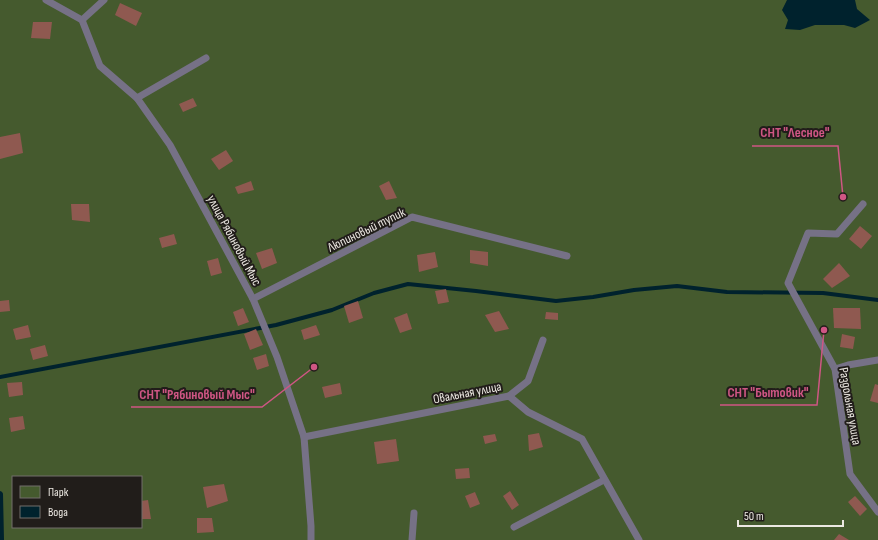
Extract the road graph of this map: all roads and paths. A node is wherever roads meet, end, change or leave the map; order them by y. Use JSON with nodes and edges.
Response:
{"nodes":[{"id":1,"x":46,"y":0,"type":"edge"},
{"id":2,"x":104,"y":0,"type":"edge"},
{"id":3,"x":82,"y":20,"type":"junction"},
{"id":4,"x":206,"y":58,"type":"dead end"},
{"id":5,"x":137,"y":98,"type":"junction"},
{"id":6,"x":863,"y":204,"type":"dead end"},
{"id":7,"x":567,"y":256,"type":"dead end"},
{"id":8,"x":253,"y":299,"type":"junction"},
{"id":9,"x":543,"y":340,"type":"dead end"},
{"id":10,"x":878,"y":360,"type":"edge"},
{"id":11,"x":834,"y":369,"type":"junction"},
{"id":12,"x":509,"y":396,"type":"junction"},
{"id":13,"x":304,"y":437,"type":"junction"},
{"id":14,"x":604,"y":480,"type":"junction"},
{"id":15,"x":878,"y":512,"type":"edge"},
{"id":16,"x":414,"y":513,"type":"dead end"},
{"id":17,"x":514,"y":527,"type":"dead end"},
{"id":18,"x":311,"y":540,"type":"edge"},
{"id":19,"x":412,"y":540,"type":"edge"},
{"id":20,"x":639,"y":540,"type":"edge"}],
"edges":[{"from":1,"to":3,"type":"lane"},
{"from":2,"to":3,"type":"lane"},
{"from":3,"to":5,"type":"lane","name":"улица Рябиновый Мыс"},
{"from":4,"to":5,"type":"lane"},
{"from":5,"to":8,"type":"lane","name":"улица Рябиновый Мыс"},
{"from":6,"to":11,"type":"lane","name":"Раздольная улица"},
{"from":7,"to":8,"type":"lane","name":"Люпиновый тупик"},
{"from":8,"to":13,"type":"lane","name":"улица Рябиновый Мыс"},
{"from":9,"to":12,"type":"lane"},
{"from":10,"to":11,"type":"lane"},
{"from":11,"to":15,"type":"lane","name":"Раздольная улица"},
{"from":12,"to":13,"type":"lane","name":"Овальная улица"},
{"from":12,"to":14,"type":"lane","name":"Овальная улица"},
{"from":13,"to":18,"type":"lane","name":"улица Рябиновый Мыс"},
{"from":14,"to":17,"type":"lane"},
{"from":14,"to":20,"type":"lane","name":"Овальная улица"},
{"from":16,"to":19,"type":"lane"}]}
